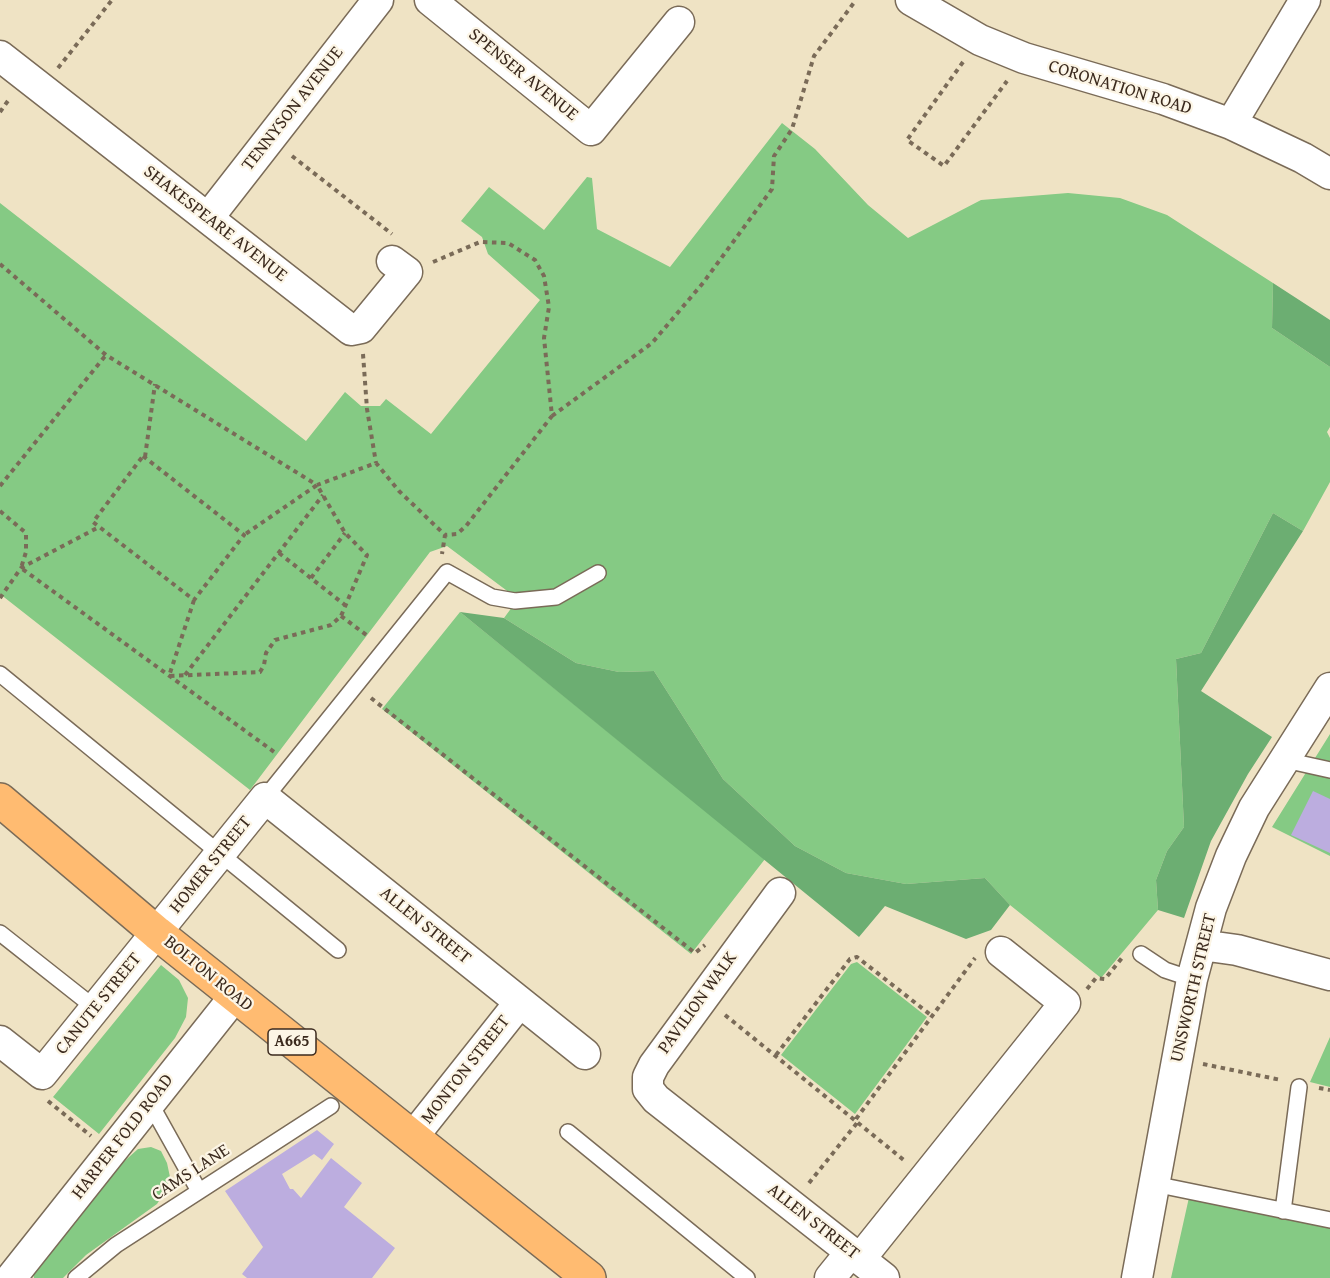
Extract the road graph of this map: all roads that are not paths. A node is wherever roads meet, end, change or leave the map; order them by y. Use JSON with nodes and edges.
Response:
{"nodes":[{"id":1,"x":378,"y":0,"type":"edge"},
{"id":2,"x":430,"y":0,"type":"edge"},
{"id":3,"x":911,"y":0,"type":"edge"},
{"id":4,"x":1305,"y":0,"type":"edge"},
{"id":5,"x":679,"y":22,"type":"dead end"},
{"id":6,"x":0,"y":56,"type":"edge"},
{"id":7,"x":1232,"y":124,"type":"junction"},
{"id":8,"x":1330,"y":174,"type":"edge"},
{"id":9,"x":208,"y":218,"type":"junction"},
{"id":10,"x":400,"y":267,"type":"road end"},
{"id":11,"x":598,"y":573,"type":"dead end"},
{"id":12,"x":0,"y":674,"type":"edge"},
{"id":13,"x":1330,"y":688,"type":"edge"},
{"id":14,"x":1285,"y":760,"type":"junction"},
{"id":15,"x":1330,"y":770,"type":"edge"},
{"id":16,"x":265,"y":798,"type":"junction"},
{"id":17,"x":0,"y":801,"type":"edge"},
{"id":18,"x":219,"y":855,"type":"junction"},
{"id":19,"x":765,"y":901,"type":"dead end"},
{"id":20,"x":0,"y":933,"type":"edge"},
{"id":21,"x":157,"y":933,"type":"junction"},
{"id":22,"x":1202,"y":945,"type":"junction"},
{"id":23,"x":338,"y":950,"type":"dead end"},
{"id":24,"x":1000,"y":952,"type":"road end"},
{"id":25,"x":1141,"y":954,"type":"road end"},
{"id":26,"x":1330,"y":975,"type":"edge"},
{"id":27,"x":1192,"y":980,"type":"junction"},
{"id":28,"x":235,"y":996,"type":"junction"},
{"id":29,"x":520,"y":1002,"type":"junction"},
{"id":30,"x":95,"y":1008,"type":"junction"},
{"id":31,"x":0,"y":1041,"type":"edge"},
{"id":32,"x":585,"y":1054,"type":"dead end"},
{"id":33,"x":1299,"y":1087,"type":"road end"},
{"id":34,"x":656,"y":1099,"type":"joint"},
{"id":35,"x":150,"y":1103,"type":"junction"},
{"id":36,"x":331,"y":1106,"type":"dead end"},
{"id":37,"x":568,"y":1132,"type":"dead end"},
{"id":38,"x":412,"y":1138,"type":"junction"},
{"id":39,"x":1154,"y":1184,"type":"junction"},
{"id":40,"x":199,"y":1191,"type":"junction"},
{"id":41,"x":1283,"y":1211,"type":"junction"},
{"id":42,"x":1330,"y":1220,"type":"edge"},
{"id":43,"x":855,"y":1255,"type":"junction"},
{"id":44,"x":83,"y":1276,"type":"edge"},
{"id":45,"x":11,"y":1278,"type":"edge"},
{"id":46,"x":589,"y":1278,"type":"edge"},
{"id":47,"x":747,"y":1278,"type":"edge"},
{"id":48,"x":830,"y":1278,"type":"edge"},
{"id":49,"x":884,"y":1278,"type":"edge"},
{"id":50,"x":1137,"y":1278,"type":"edge"}],
"edges":[{"from":1,"to":9,"type":"street","name":"TENNYSON AVENUE"},
{"from":2,"to":5,"type":"street","name":"SPENSER AVENUE"},
{"from":3,"to":7,"type":"street","name":"CORONATION ROAD"},
{"from":4,"to":7,"type":"street"},
{"from":6,"to":9,"type":"street","name":"SHAKESPEARE AVENUE"},
{"from":7,"to":8,"type":"street","name":"CORONATION ROAD"},
{"from":9,"to":10,"type":"street","name":"SHAKESPEARE AVENUE"},
{"from":11,"to":16,"type":"lane"},
{"from":12,"to":18,"type":"lane"},
{"from":13,"to":14,"type":"street","name":"UNSWORTH STREET"},
{"from":14,"to":15,"type":"lane"},
{"from":14,"to":22,"type":"street","name":"UNSWORTH STREET"},
{"from":16,"to":18,"type":"street","name":"HOMER STREET"},
{"from":16,"to":29,"type":"street","name":"ALLEN STREET"},
{"from":17,"to":21,"type":"main road","name":"BOLTON ROAD","number":"A665"},
{"from":18,"to":21,"type":"street","name":"HOMER STREET"},
{"from":18,"to":23,"type":"lane"},
{"from":19,"to":34,"type":"street","name":"PAVILION WALK"},
{"from":20,"to":30,"type":"lane"},
{"from":21,"to":28,"type":"main road","name":"BOLTON ROAD","number":"A665"},
{"from":21,"to":30,"type":"street","name":"CANUTE STREET"},
{"from":22,"to":26,"type":"street"},
{"from":22,"to":27,"type":"street","name":"UNSWORTH STREET"},
{"from":24,"to":43,"type":"street"},
{"from":25,"to":27,"type":"lane"},
{"from":27,"to":39,"type":"street","name":"UNSWORTH STREET"},
{"from":28,"to":35,"type":"street","name":"HARPER FOLD ROAD"},
{"from":28,"to":38,"type":"main road","name":"BOLTON ROAD","number":"A665"},
{"from":29,"to":32,"type":"street","name":"ALLEN STREET"},
{"from":29,"to":38,"type":"street","name":"MONTON STREET"},
{"from":30,"to":31,"type":"street","name":"CANUTE STREET"},
{"from":33,"to":41,"type":"lane"},
{"from":34,"to":43,"type":"street","name":"ALLEN STREET"},
{"from":35,"to":40,"type":"lane"},
{"from":35,"to":45,"type":"street","name":"HARPER FOLD ROAD"},
{"from":36,"to":40,"type":"lane","name":"CAMS LANE"},
{"from":37,"to":47,"type":"lane"},
{"from":38,"to":46,"type":"main road","name":"BOLTON ROAD","number":"A665"},
{"from":39,"to":41,"type":"lane"},
{"from":39,"to":50,"type":"street","name":"UNSWORTH STREET"},
{"from":40,"to":44,"type":"lane","name":"CAMS LANE"},
{"from":41,"to":42,"type":"lane"},
{"from":43,"to":48,"type":"street"},
{"from":43,"to":49,"type":"street","name":"ALLEN STREET"}]}
